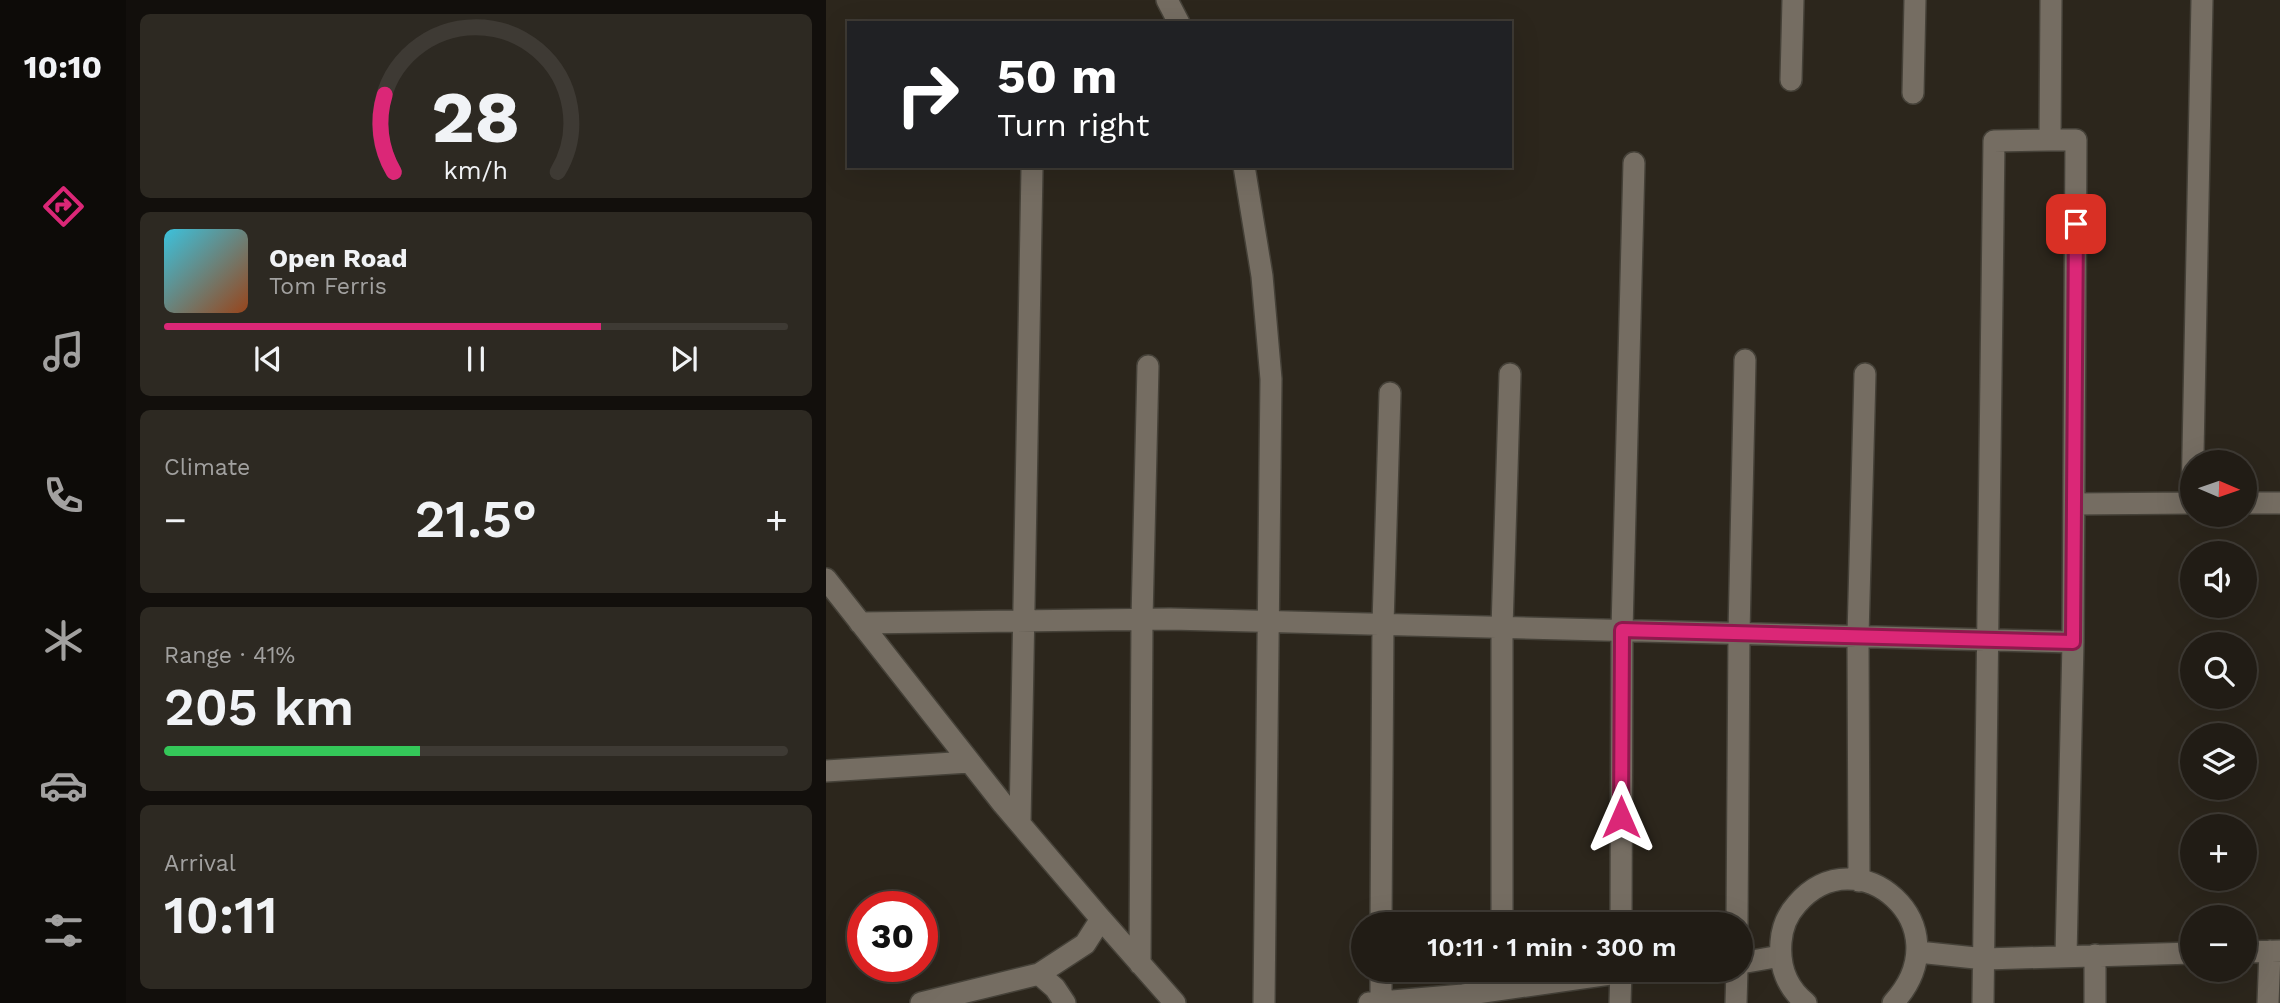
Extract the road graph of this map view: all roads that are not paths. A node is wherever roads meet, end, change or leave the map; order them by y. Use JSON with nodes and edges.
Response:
{"nodes":[{"id":1,"x":1167,"y":0,"type":"edge"},
{"id":2,"x":1793,"y":0,"type":"edge"},
{"id":3,"x":1915,"y":0,"type":"edge"},
{"id":4,"x":2051,"y":0,"type":"edge"},
{"id":5,"x":2202,"y":0,"type":"edge"},
{"id":6,"x":1178,"y":21,"type":"edge"},
{"id":7,"x":1791,"y":80,"type":"dead end"},
{"id":8,"x":1913,"y":93,"type":"dead end"},
{"id":9,"x":2050,"y":140,"type":"junction"},
{"id":10,"x":1634,"y":163,"type":"dead end"},
{"id":11,"x":1244,"y":168,"type":"edge"},
{"id":12,"x":1032,"y":170,"type":"dead end"},
{"id":13,"x":1745,"y":360,"type":"dead end"},
{"id":14,"x":1148,"y":366,"type":"dead end"},
{"id":15,"x":1510,"y":374,"type":"dead end"},
{"id":16,"x":1865,"y":374,"type":"dead end"},
{"id":17,"x":1390,"y":393,"type":"dead end"},
{"id":18,"x":2193,"y":450,"type":"edge"},
{"id":19,"x":2180,"y":503,"type":"edge"},
{"id":20,"x":2258,"y":503,"type":"edge"},
{"id":21,"x":2280,"y":503,"type":"edge"},
{"id":22,"x":2074,"y":504,"type":"junction"},
{"id":23,"x":826,"y":579,"type":"edge"},
{"id":24,"x":1142,"y":619,"type":"junction"},
{"id":25,"x":1025,"y":621,"type":"junction"},
{"id":26,"x":1266,"y":621,"type":"junction"},
{"id":27,"x":860,"y":623,"type":"junction"},
{"id":28,"x":1383,"y":624,"type":"junction"},
{"id":29,"x":1502,"y":628,"type":"junction"},
{"id":30,"x":1622,"y":630,"type":"junction"},
{"id":31,"x":1739,"y":633,"type":"junction"},
{"id":32,"x":1858,"y":636,"type":"junction"},
{"id":33,"x":1988,"y":639,"type":"junction"},
{"id":34,"x":2073,"y":642,"type":"junction"},
{"id":35,"x":969,"y":762,"type":"junction"},
{"id":36,"x":826,"y":771,"type":"edge"},
{"id":37,"x":1020,"y":823,"type":"junction"},
{"id":38,"x":1859,"y":881,"type":"junction"},
{"id":39,"x":1381,"y":912,"type":"edge"},
{"id":40,"x":1502,"y":912,"type":"edge"},
{"id":41,"x":1621,"y":912,"type":"edge"},
{"id":42,"x":1737,"y":912,"type":"edge"},
{"id":43,"x":1101,"y":919,"type":"junction"},
{"id":44,"x":2275,"y":951,"type":"edge"},
{"id":45,"x":1918,"y":952,"type":"junction"},
{"id":46,"x":2257,"y":952,"type":"edge"},
{"id":47,"x":2180,"y":953,"type":"edge"},
{"id":48,"x":2095,"y":955,"type":"junction"},
{"id":49,"x":1780,"y":956,"type":"junction"},
{"id":50,"x":2066,"y":956,"type":"junction"},
{"id":51,"x":1985,"y":959,"type":"junction"},
{"id":52,"x":1753,"y":960,"type":"edge"},
{"id":53,"x":1140,"y":964,"type":"junction"},
{"id":54,"x":1039,"y":974,"type":"junction"},
{"id":55,"x":1379,"y":982,"type":"edge"},
{"id":56,"x":1539,"y":982,"type":"edge"},
{"id":57,"x":1624,"y":982,"type":"edge"},
{"id":58,"x":1737,"y":982,"type":"edge"},
{"id":59,"x":1502,"y":987,"type":"edge"},
{"id":60,"x":1375,"y":1002,"type":"edge"},
{"id":61,"x":921,"y":1003,"type":"edge"},
{"id":62,"x":1065,"y":1003,"type":"edge"},
{"id":63,"x":1175,"y":1003,"type":"edge"},
{"id":64,"x":1264,"y":1003,"type":"edge"},
{"id":65,"x":1620,"y":1003,"type":"edge"},
{"id":66,"x":1736,"y":1003,"type":"edge"},
{"id":67,"x":1806,"y":1003,"type":"edge"},
{"id":68,"x":1893,"y":1003,"type":"edge"},
{"id":69,"x":1983,"y":1003,"type":"edge"},
{"id":70,"x":2095,"y":1003,"type":"edge"},
{"id":71,"x":2268,"y":1003,"type":"edge"}],
"edges":[{"from":1,"to":6,"type":"street"},
{"from":2,"to":7,"type":"street"},
{"from":3,"to":8,"type":"street"},
{"from":4,"to":9,"type":"street"},
{"from":5,"to":18,"type":"street"},
{"from":9,"to":22,"type":"street"},
{"from":9,"to":33,"type":"street"},
{"from":10,"to":30,"type":"street"},
{"from":11,"to":26,"type":"street"},
{"from":12,"to":25,"type":"street"},
{"from":13,"to":31,"type":"street"},
{"from":14,"to":24,"type":"street"},
{"from":15,"to":29,"type":"street"},
{"from":16,"to":32,"type":"street"},
{"from":17,"to":28,"type":"street"},
{"from":19,"to":22,"type":"street"},
{"from":20,"to":21,"type":"street"},
{"from":22,"to":34,"type":"street"},
{"from":23,"to":27,"type":"street"},
{"from":24,"to":25,"type":"street"},
{"from":24,"to":26,"type":"street"},
{"from":24,"to":53,"type":"street"},
{"from":25,"to":27,"type":"street"},
{"from":25,"to":37,"type":"street"},
{"from":26,"to":28,"type":"street"},
{"from":26,"to":64,"type":"street"},
{"from":27,"to":35,"type":"street"},
{"from":28,"to":29,"type":"street"},
{"from":28,"to":39,"type":"street"},
{"from":29,"to":30,"type":"street"},
{"from":29,"to":40,"type":"street"},
{"from":30,"to":31,"type":"street"},
{"from":30,"to":41,"type":"street"},
{"from":31,"to":32,"type":"street"},
{"from":31,"to":42,"type":"street"},
{"from":32,"to":33,"type":"street"},
{"from":32,"to":38,"type":"street"},
{"from":33,"to":34,"type":"street"},
{"from":33,"to":51,"type":"street"},
{"from":34,"to":50,"type":"street"},
{"from":35,"to":36,"type":"street"},
{"from":35,"to":37,"type":"street"},
{"from":37,"to":43,"type":"street"},
{"from":38,"to":45,"type":"street"},
{"from":38,"to":49,"type":"street"},
{"from":43,"to":53,"type":"street"},
{"from":43,"to":54,"type":"street"},
{"from":44,"to":46,"type":"street"},
{"from":44,"to":71,"type":"street"},
{"from":45,"to":51,"type":"street"},
{"from":45,"to":68,"type":"street"},
{"from":47,"to":48,"type":"street"},
{"from":48,"to":50,"type":"street"},
{"from":48,"to":70,"type":"street"},
{"from":49,"to":52,"type":"street"},
{"from":49,"to":67,"type":"street"},
{"from":50,"to":51,"type":"street"},
{"from":51,"to":69,"type":"street"},
{"from":53,"to":63,"type":"street"},
{"from":54,"to":61,"type":"street"},
{"from":54,"to":62,"type":"street"},
{"from":55,"to":60,"type":"street"},
{"from":56,"to":59,"type":"street"},
{"from":57,"to":65,"type":"street"},
{"from":58,"to":66,"type":"street"},
{"from":59,"to":60,"type":"street"}]}
